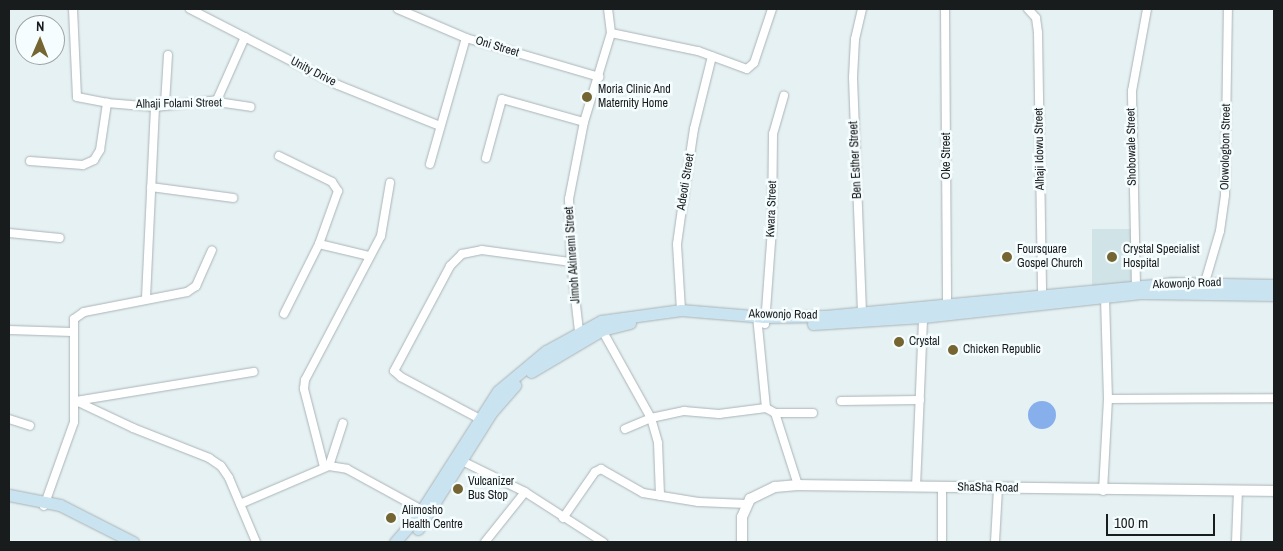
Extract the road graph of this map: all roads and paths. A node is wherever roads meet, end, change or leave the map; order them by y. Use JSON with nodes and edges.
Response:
{"nodes":[{"id":1,"x":73,"y":9,"type":"edge"},
{"id":2,"x":190,"y":9,"type":"edge"},
{"id":3,"x":398,"y":9,"type":"edge"},
{"id":4,"x":608,"y":9,"type":"edge"},
{"id":5,"x":772,"y":9,"type":"edge"},
{"id":6,"x":862,"y":9,"type":"edge"},
{"id":7,"x":944,"y":9,"type":"edge"},
{"id":8,"x":1028,"y":9,"type":"edge"},
{"id":9,"x":1147,"y":9,"type":"edge"},
{"id":10,"x":1228,"y":9,"type":"edge"},
{"id":11,"x":611,"y":33,"type":"junction"},
{"id":12,"x":245,"y":37,"type":"junction"},
{"id":13,"x":466,"y":38,"type":"junction"},
{"id":14,"x":168,"y":55,"type":"dead end"},
{"id":15,"x":712,"y":56,"type":"junction"},
{"id":16,"x":599,"y":77,"type":"junction"},
{"id":17,"x":784,"y":96,"type":"dead end"},
{"id":18,"x":211,"y":101,"type":"junction"},
{"id":19,"x":107,"y":104,"type":"junction"},
{"id":20,"x":165,"y":104,"type":"junction"},
{"id":21,"x":155,"y":107,"type":"junction"},
{"id":22,"x":251,"y":107,"type":"dead end"},
{"id":23,"x":584,"y":122,"type":"junction"},
{"id":24,"x":440,"y":126,"type":"junction"},
{"id":25,"x":279,"y":156,"type":"dead end"},
{"id":26,"x":486,"y":158,"type":"dead end"},
{"id":27,"x":30,"y":161,"type":"dead end"},
{"id":28,"x":430,"y":164,"type":"dead end"},
{"id":29,"x":390,"y":183,"type":"dead end"},
{"id":30,"x":151,"y":187,"type":"junction"},
{"id":31,"x":233,"y":198,"type":"dead end"},
{"id":32,"x":9,"y":233,"type":"edge"},
{"id":33,"x":60,"y":238,"type":"dead end"},
{"id":34,"x":319,"y":244,"type":"junction"},
{"id":35,"x":212,"y":250,"type":"dead end"},
{"id":36,"x":369,"y":256,"type":"junction"},
{"id":37,"x":571,"y":262,"type":"junction"},
{"id":38,"x":1274,"y":285,"type":"edge"},
{"id":39,"x":1136,"y":286,"type":"junction"},
{"id":40,"x":1213,"y":286,"type":"junction"},
{"id":41,"x":1042,"y":293,"type":"junction"},
{"id":42,"x":1274,"y":295,"type":"edge"},
{"id":43,"x":1105,"y":297,"type":"junction"},
{"id":44,"x":146,"y":298,"type":"junction"},
{"id":45,"x":947,"y":304,"type":"junction"},
{"id":46,"x":959,"y":307,"type":"junction"},
{"id":47,"x":681,"y":310,"type":"junction"},
{"id":48,"x":862,"y":312,"type":"junction"},
{"id":49,"x":284,"y":314,"type":"dead end"},
{"id":50,"x":923,"y":317,"type":"junction"},
{"id":51,"x":761,"y":320,"type":"junction"},
{"id":52,"x":9,"y":330,"type":"edge"},
{"id":53,"x":602,"y":330,"type":"junction"},
{"id":54,"x":579,"y":331,"type":"junction"},
{"id":55,"x":72,"y":332,"type":"junction"},
{"id":56,"x":254,"y":372,"type":"dead end"},
{"id":57,"x":1274,"y":398,"type":"edge"},
{"id":58,"x":1108,"y":399,"type":"junction"},
{"id":59,"x":920,"y":400,"type":"junction"},
{"id":60,"x":76,"y":401,"type":"junction"},
{"id":61,"x":841,"y":401,"type":"dead end"},
{"id":62,"x":766,"y":408,"type":"junction"},
{"id":63,"x":775,"y":413,"type":"junction"},
{"id":64,"x":813,"y":413,"type":"dead end"},
{"id":65,"x":478,"y":418,"type":"junction"},
{"id":66,"x":651,"y":418,"type":"junction"},
{"id":67,"x":9,"y":419,"type":"edge"},
{"id":68,"x":343,"y":423,"type":"dead end"},
{"id":69,"x":30,"y":426,"type":"dead end"},
{"id":70,"x":625,"y":429,"type":"dead end"},
{"id":71,"x":458,"y":459,"type":"junction"},
{"id":72,"x":327,"y":467,"type":"junction"},
{"id":73,"x":798,"y":485,"type":"junction"},
{"id":74,"x":916,"y":487,"type":"junction"},
{"id":75,"x":942,"y":487,"type":"junction"},
{"id":76,"x":998,"y":488,"type":"junction"},
{"id":77,"x":1103,"y":491,"type":"junction"},
{"id":78,"x":1274,"y":491,"type":"edge"},
{"id":79,"x":525,"y":492,"type":"junction"},
{"id":80,"x":1238,"y":492,"type":"junction"},
{"id":81,"x":9,"y":495,"type":"edge"},
{"id":82,"x":660,"y":496,"type":"junction"},
{"id":83,"x":9,"y":502,"type":"edge"},
{"id":84,"x":45,"y":504,"type":"junction"},
{"id":85,"x":240,"y":504,"type":"junction"},
{"id":86,"x":747,"y":504,"type":"junction"},
{"id":87,"x":422,"y":510,"type":"junction"},
{"id":88,"x":564,"y":518,"type":"junction"},
{"id":89,"x":117,"y":542,"type":"edge"},
{"id":90,"x":133,"y":542,"type":"edge"},
{"id":91,"x":256,"y":542,"type":"edge"},
{"id":92,"x":398,"y":542,"type":"edge"},
{"id":93,"x":485,"y":542,"type":"edge"},
{"id":94,"x":603,"y":542,"type":"edge"},
{"id":95,"x":742,"y":542,"type":"edge"},
{"id":96,"x":942,"y":542,"type":"edge"},
{"id":97,"x":995,"y":542,"type":"edge"},
{"id":98,"x":1236,"y":542,"type":"edge"}],
"edges":[{"from":1,"to":19,"type":"street","name":"Alhaji Folami Street"},
{"from":2,"to":12,"type":"street","name":"Unity Drive"},
{"from":3,"to":13,"type":"street","name":"Oni Street"},
{"from":4,"to":11,"type":"street"},
{"from":5,"to":15,"type":"street"},
{"from":6,"to":48,"type":"street","name":"Ben Esther Street"},
{"from":7,"to":45,"type":"street","name":"Oke Street"},
{"from":8,"to":41,"type":"street","name":"Alhaji Idowu Street"},
{"from":9,"to":39,"type":"street","name":"Shobowale Street"},
{"from":10,"to":40,"type":"street","name":"Olowologbon Street"},
{"from":11,"to":15,"type":"street"},
{"from":11,"to":16,"type":"street","name":"Jimoh Akinremi Street"},
{"from":12,"to":18,"type":"street"},
{"from":12,"to":24,"type":"street","name":"Unity Drive"},
{"from":13,"to":16,"type":"street","name":"Oni Street"},
{"from":13,"to":24,"type":"street"},
{"from":14,"to":20,"type":"street"},
{"from":15,"to":47,"type":"street","name":"Adeoti Street"},
{"from":16,"to":23,"type":"street","name":"Jimoh Akinremi Street"},
{"from":17,"to":51,"type":"street","name":"Kwara Street"},
{"from":18,"to":20,"type":"street","name":"Alhaji Folami Street"},
{"from":18,"to":22,"type":"street","name":"Alhaji Folami Street"},
{"from":19,"to":21,"type":"street","name":"Alhaji Folami Street"},
{"from":19,"to":27,"type":"street"},
{"from":20,"to":21,"type":"street","name":"Alhaji Folami Street"},
{"from":21,"to":30,"type":"street"},
{"from":23,"to":26,"type":"street"},
{"from":23,"to":37,"type":"street","name":"Jimoh Akinremi Street"},
{"from":24,"to":28,"type":"street"},
{"from":25,"to":34,"type":"street"},
{"from":29,"to":36,"type":"street"},
{"from":30,"to":31,"type":"street"},
{"from":30,"to":44,"type":"street"},
{"from":32,"to":33,"type":"street"},
{"from":34,"to":36,"type":"street"},
{"from":34,"to":49,"type":"street"},
{"from":35,"to":44,"type":"street"},
{"from":36,"to":72,"type":"street"},
{"from":37,"to":54,"type":"street","name":"Jimoh Akinremi Street"},
{"from":37,"to":65,"type":"street"},
{"from":38,"to":40,"type":"main road","name":"Akowonjo Road"},
{"from":39,"to":40,"type":"main road","name":"Akowonjo Road"},
{"from":39,"to":41,"type":"main road","name":"Akowonjo Road"},
{"from":40,"to":42,"type":"main road","name":"Akowonjo Road"},
{"from":40,"to":43,"type":"main road","name":"Akowonjo Road"},
{"from":41,"to":46,"type":"main road","name":"Akowonjo Road"},
{"from":43,"to":46,"type":"main road","name":"Akowonjo Road"},
{"from":43,"to":58,"type":"street"},
{"from":44,"to":55,"type":"street"},
{"from":45,"to":46,"type":"main road","name":"Akowonjo Road"},
{"from":45,"to":48,"type":"main road","name":"Akowonjo Road"},
{"from":46,"to":50,"type":"main road","name":"Akowonjo Road"},
{"from":47,"to":51,"type":"main road","name":"Akowonjo Road"},
{"from":47,"to":54,"type":"main road","name":"Akowonjo Road"},
{"from":48,"to":51,"type":"main road","name":"Akowonjo Road"},
{"from":50,"to":51,"type":"main road","name":"Akowonjo Road"},
{"from":50,"to":59,"type":"street"},
{"from":51,"to":53,"type":"main road","name":"Akowonjo Road"},
{"from":51,"to":62,"type":"street","name":"Kwara Street"},
{"from":52,"to":55,"type":"street"},
{"from":53,"to":66,"type":"street"},
{"from":53,"to":71,"type":"main road","name":"Akowonjo Road"},
{"from":54,"to":65,"type":"main road","name":"Akowonjo Road"},
{"from":55,"to":60,"type":"street"},
{"from":56,"to":60,"type":"street"},
{"from":57,"to":58,"type":"street"},
{"from":58,"to":77,"type":"street"},
{"from":59,"to":61,"type":"street"},
{"from":59,"to":74,"type":"street"},
{"from":60,"to":84,"type":"street"},
{"from":60,"to":85,"type":"street"},
{"from":62,"to":63,"type":"street"},
{"from":62,"to":66,"type":"street"},
{"from":63,"to":64,"type":"street"},
{"from":63,"to":73,"type":"street"},
{"from":65,"to":71,"type":"main road","name":"Akowonjo Road"},
{"from":66,"to":70,"type":"street"},
{"from":66,"to":82,"type":"street"},
{"from":67,"to":69,"type":"street"},
{"from":68,"to":72,"type":"street"},
{"from":71,"to":79,"type":"street"},
{"from":71,"to":87,"type":"main road","name":"Akowonjo Road"},
{"from":71,"to":92,"type":"main road","name":"Akowonjo Road"},
{"from":72,"to":85,"type":"street"},
{"from":72,"to":87,"type":"street"},
{"from":73,"to":74,"type":"street","name":"ShaSha Road"},
{"from":73,"to":86,"type":"street","name":"ShaSha Road"},
{"from":74,"to":75,"type":"street","name":"ShaSha Road"},
{"from":75,"to":76,"type":"street","name":"ShaSha Road"},
{"from":75,"to":96,"type":"street"},
{"from":76,"to":77,"type":"street","name":"ShaSha Road"},
{"from":76,"to":97,"type":"street"},
{"from":77,"to":80,"type":"street","name":"ShaSha Road"},
{"from":78,"to":80,"type":"street","name":"ShaSha Road"},
{"from":79,"to":88,"type":"street"},
{"from":79,"to":93,"type":"street"},
{"from":80,"to":98,"type":"street"},
{"from":81,"to":83,"type":"street"},
{"from":81,"to":84,"type":"main road"},
{"from":82,"to":86,"type":"street"},
{"from":82,"to":88,"type":"street"},
{"from":83,"to":84,"type":"main road"},
{"from":84,"to":89,"type":"main road"},
{"from":84,"to":90,"type":"main road"},
{"from":85,"to":91,"type":"street"},
{"from":86,"to":95,"type":"street"},
{"from":87,"to":92,"type":"main road","name":"Akowonjo Road"},
{"from":88,"to":94,"type":"street"}]}
